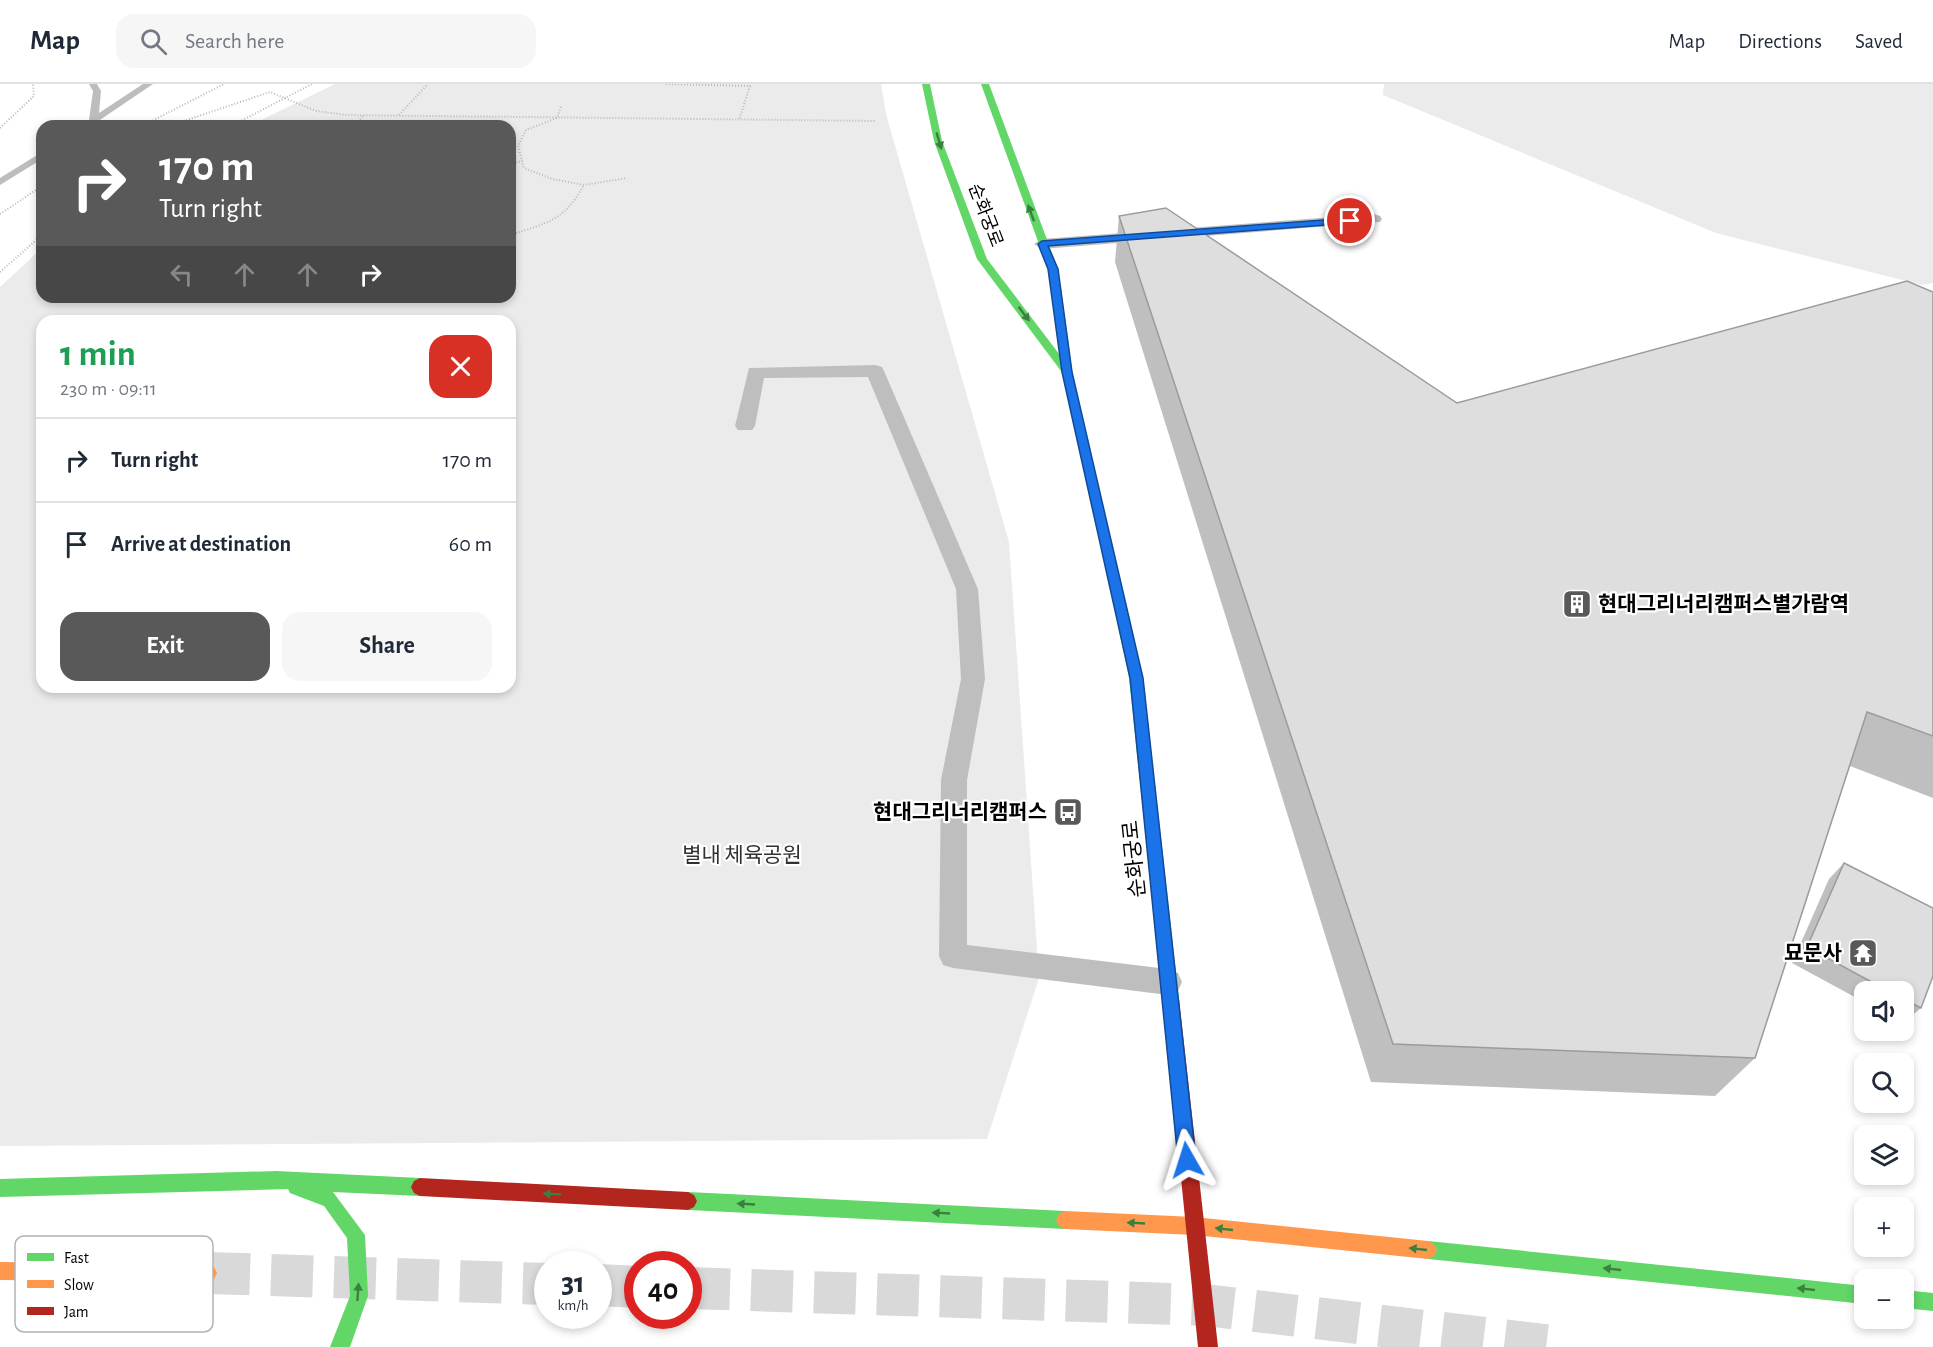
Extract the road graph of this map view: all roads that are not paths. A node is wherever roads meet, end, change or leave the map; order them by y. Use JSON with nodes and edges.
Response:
{"nodes":[{"id":1,"x":926,"y":84,"type":"edge"},
{"id":2,"x":985,"y":84,"type":"edge"},
{"id":3,"x":1374,"y":219,"type":"dead end"},
{"id":4,"x":1042,"y":244,"type":"junction"},
{"id":5,"x":1067,"y":372,"type":"junction"},
{"id":6,"x":745,"y":426,"type":"dead end"},
{"id":7,"x":1168,"y":982,"type":"junction"},
{"id":8,"x":276,"y":1180,"type":"junction"},
{"id":9,"x":0,"y":1188,"type":"edge"},
{"id":10,"x":1194,"y":1226,"type":"junction"},
{"id":11,"x":0,"y":1271,"type":"edge"},
{"id":12,"x":15,"y":1271,"type":"edge"},
{"id":13,"x":1854,"y":1294,"type":"edge"},
{"id":14,"x":1914,"y":1300,"type":"edge"},
{"id":15,"x":1933,"y":1302,"type":"edge"},
{"id":16,"x":340,"y":1347,"type":"edge"},
{"id":17,"x":1208,"y":1347,"type":"edge"}],
"edges":[{"from":1,"to":5,"type":"street","name":"순화궁로","one_way":true},
{"from":4,"to":2,"type":"street","name":"순화궁로","one_way":true},
{"from":3,"to":4,"type":"lane"},
{"from":4,"to":5,"type":"street","name":"순화궁로"},
{"from":5,"to":7,"type":"street","name":"순화궁로"},
{"from":6,"to":7,"type":"lane"},
{"from":7,"to":10,"type":"street","name":"순화궁로"},
{"from":8,"to":9,"type":"street"},
{"from":10,"to":8,"type":"street","one_way":true},
{"from":16,"to":8,"type":"street","one_way":true},
{"from":13,"to":10,"type":"street","one_way":true},
{"from":10,"to":17,"type":"street","name":"순화궁로"},
{"from":11,"to":12,"type":"street"},
{"from":14,"to":15,"type":"street"}]}
